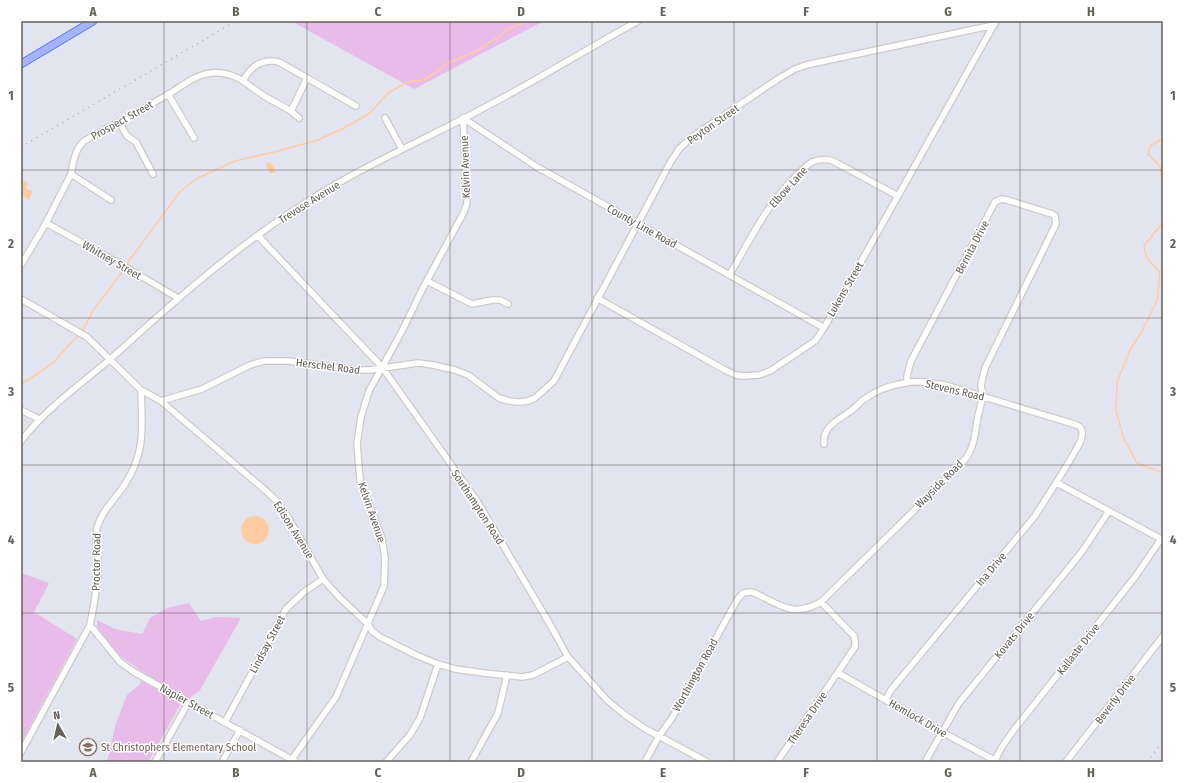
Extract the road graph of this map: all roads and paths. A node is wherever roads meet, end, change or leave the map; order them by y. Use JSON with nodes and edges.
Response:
{"nodes":[{"id":1,"x":93,"y":21,"type":"edge"},
{"id":2,"x":638,"y":21,"type":"edge"},
{"id":3,"x":995,"y":23,"type":"edge"},
{"id":4,"x":21,"y":64,"type":"edge"},
{"id":5,"x":307,"y":78,"type":"junction"},
{"id":6,"x":243,"y":81,"type":"junction"},
{"id":7,"x":168,"y":94,"type":"junction"},
{"id":8,"x":356,"y":106,"type":"dead end"},
{"id":9,"x":291,"y":111,"type":"junction"},
{"id":10,"x":299,"y":118,"type":"dead end"},
{"id":11,"x":384,"y":118,"type":"dead end"},
{"id":12,"x":463,"y":118,"type":"junction"},
{"id":13,"x":119,"y":122,"type":"junction"},
{"id":14,"x":194,"y":138,"type":"dead end"},
{"id":15,"x":402,"y":149,"type":"junction"},
{"id":16,"x":71,"y":174,"type":"junction"},
{"id":17,"x":153,"y":174,"type":"dead end"},
{"id":18,"x":898,"y":196,"type":"junction"},
{"id":19,"x":111,"y":200,"type":"dead end"},
{"id":20,"x":46,"y":223,"type":"junction"},
{"id":21,"x":637,"y":223,"type":"junction"},
{"id":22,"x":258,"y":236,"type":"junction"},
{"id":23,"x":1043,"y":250,"type":"joint"},
{"id":24,"x":21,"y":265,"type":"edge"},
{"id":25,"x":730,"y":274,"type":"junction"},
{"id":26,"x":427,"y":281,"type":"junction"},
{"id":27,"x":178,"y":298,"type":"junction"},
{"id":28,"x":597,"y":298,"type":"junction"},
{"id":29,"x":21,"y":299,"type":"edge"},
{"id":30,"x":508,"y":304,"type":"dead end"},
{"id":31,"x":824,"y":328,"type":"junction"},
{"id":32,"x":110,"y":360,"type":"junction"},
{"id":33,"x":382,"y":368,"type":"junction"},
{"id":34,"x":907,"y":382,"type":"junction"},
{"id":35,"x":141,"y":390,"type":"junction"},
{"id":36,"x":983,"y":396,"type":"junction"},
{"id":37,"x":161,"y":401,"type":"junction"},
{"id":38,"x":517,"y":402,"type":"joint"},
{"id":39,"x":21,"y":410,"type":"edge"},
{"id":40,"x":39,"y":419,"type":"junction"},
{"id":41,"x":1082,"y":430,"type":"joint"},
{"id":42,"x":21,"y":441,"type":"edge"},
{"id":43,"x":824,"y":444,"type":"dead end"},
{"id":44,"x":1057,"y":482,"type":"junction"},
{"id":45,"x":1108,"y":511,"type":"junction"},
{"id":46,"x":1162,"y":539,"type":"edge"},
{"id":47,"x":324,"y":579,"type":"junction"},
{"id":48,"x":821,"y":602,"type":"junction"},
{"id":49,"x":90,"y":624,"type":"junction"},
{"id":50,"x":368,"y":624,"type":"junction"},
{"id":51,"x":1163,"y":636,"type":"edge"},
{"id":52,"x":568,"y":657,"type":"junction"},
{"id":53,"x":438,"y":664,"type":"junction"},
{"id":54,"x":838,"y":673,"type":"junction"},
{"id":55,"x":507,"y":675,"type":"junction"},
{"id":56,"x":886,"y":699,"type":"junction"},
{"id":57,"x":188,"y":703,"type":"junction"},
{"id":58,"x":225,"y":722,"type":"junction"},
{"id":59,"x":240,"y":730,"type":"junction"},
{"id":60,"x":942,"y":732,"type":"junction"},
{"id":61,"x":659,"y":736,"type":"junction"},
{"id":62,"x":21,"y":752,"type":"edge"},
{"id":63,"x":293,"y":761,"type":"edge"},
{"id":64,"x":997,"y":761,"type":"edge"},
{"id":65,"x":155,"y":762,"type":"edge"},
{"id":66,"x":222,"y":762,"type":"edge"},
{"id":67,"x":386,"y":762,"type":"edge"},
{"id":68,"x":471,"y":762,"type":"edge"},
{"id":69,"x":645,"y":762,"type":"edge"},
{"id":70,"x":707,"y":762,"type":"edge"},
{"id":71,"x":777,"y":762,"type":"edge"},
{"id":72,"x":925,"y":762,"type":"edge"},
{"id":73,"x":1066,"y":762,"type":"edge"}],
"edges":[{"from":1,"to":4,"type":"main road"},
{"from":2,"to":12,"type":"street","name":"Trevose Avenue"},
{"from":3,"to":18,"type":"street","name":"Lukens Street"},
{"from":3,"to":21,"type":"street","name":"Peyton Street"},
{"from":5,"to":6,"type":"street"},
{"from":5,"to":8,"type":"street"},
{"from":5,"to":9,"type":"street"},
{"from":6,"to":7,"type":"street","name":"Prospect Street"},
{"from":6,"to":9,"type":"street","name":"Prospect Street"},
{"from":7,"to":13,"type":"street","name":"Prospect Street"},
{"from":7,"to":14,"type":"street"},
{"from":9,"to":10,"type":"street","name":"Prospect Street"},
{"from":11,"to":15,"type":"street"},
{"from":12,"to":15,"type":"street","name":"Trevose Avenue"},
{"from":12,"to":21,"type":"street","name":"County Line Road"},
{"from":12,"to":26,"type":"street","name":"Kelvin Avenue"},
{"from":13,"to":16,"type":"street","name":"Prospect Street"},
{"from":13,"to":17,"type":"street"},
{"from":15,"to":22,"type":"street","name":"Trevose Avenue"},
{"from":16,"to":19,"type":"street"},
{"from":16,"to":20,"type":"street","name":"Prospect Street"},
{"from":18,"to":25,"type":"street","name":"Elbow Lane"},
{"from":18,"to":31,"type":"street","name":"Lukens Street"},
{"from":20,"to":24,"type":"street","name":"Prospect Street"},
{"from":20,"to":27,"type":"street","name":"Whitney Street"},
{"from":21,"to":25,"type":"street","name":"County Line Road"},
{"from":21,"to":28,"type":"street","name":"Peyton Street"},
{"from":22,"to":27,"type":"street","name":"Trevose Avenue"},
{"from":22,"to":33,"type":"street","name":"Southampton Road"},
{"from":23,"to":34,"type":"street","name":"Bernita Drive"},
{"from":23,"to":36,"type":"street","name":"Wayside Road"},
{"from":25,"to":31,"type":"street","name":"County Line Road"},
{"from":26,"to":30,"type":"street"},
{"from":26,"to":33,"type":"street","name":"Kelvin Avenue"},
{"from":27,"to":32,"type":"street","name":"Trevose Avenue"},
{"from":28,"to":31,"type":"street","name":"Lukens Street"},
{"from":28,"to":38,"type":"street","name":"Peyton Street"},
{"from":29,"to":32,"type":"street","name":"Edison Avenue"},
{"from":32,"to":35,"type":"street","name":"Edison Avenue"},
{"from":32,"to":40,"type":"street","name":"Trevose Avenue"},
{"from":33,"to":37,"type":"street","name":"Herschel Road"},
{"from":33,"to":38,"type":"street","name":"Herschel Road"},
{"from":33,"to":50,"type":"street","name":"Kelvin Avenue"},
{"from":33,"to":52,"type":"street","name":"Southampton Road"},
{"from":34,"to":36,"type":"street","name":"Stevens Road"},
{"from":34,"to":43,"type":"street","name":"Stevens Road"},
{"from":35,"to":37,"type":"street","name":"Edison Avenue"},
{"from":35,"to":49,"type":"street","name":"Proctor Road"},
{"from":36,"to":41,"type":"street","name":"Stevens Road"},
{"from":36,"to":48,"type":"street","name":"Wayside Road"},
{"from":37,"to":47,"type":"street","name":"Edison Avenue"},
{"from":39,"to":40,"type":"street"},
{"from":40,"to":42,"type":"street","name":"Trevose Avenue"},
{"from":41,"to":44,"type":"street","name":"Ina Drive"},
{"from":44,"to":45,"type":"street"},
{"from":44,"to":56,"type":"street","name":"Ina Drive"},
{"from":45,"to":46,"type":"street"},
{"from":45,"to":60,"type":"street","name":"Kovats Drive"},
{"from":46,"to":64,"type":"street","name":"Kallaste Drive"},
{"from":47,"to":50,"type":"street","name":"Edison Avenue"},
{"from":47,"to":58,"type":"street","name":"Lindsay Street"},
{"from":48,"to":54,"type":"street"},
{"from":48,"to":61,"type":"street","name":"Worthington Road"},
{"from":49,"to":57,"type":"street","name":"Napier Street"},
{"from":49,"to":62,"type":"street","name":"Proctor Road"},
{"from":50,"to":53,"type":"street","name":"Edison Avenue"},
{"from":50,"to":63,"type":"street","name":"Kelvin Avenue"},
{"from":51,"to":73,"type":"street","name":"Beverly Drive"},
{"from":52,"to":55,"type":"street","name":"Edison Avenue"},
{"from":52,"to":61,"type":"street","name":"Southampton Road"},
{"from":53,"to":55,"type":"street","name":"Edison Avenue"},
{"from":53,"to":67,"type":"street"},
{"from":54,"to":56,"type":"street","name":"Hemlock Drive"},
{"from":54,"to":71,"type":"street","name":"Theresa Drive"},
{"from":55,"to":68,"type":"street"},
{"from":56,"to":60,"type":"street","name":"Hemlock Drive"},
{"from":57,"to":58,"type":"street","name":"Napier Street"},
{"from":57,"to":65,"type":"street"},
{"from":58,"to":59,"type":"street","name":"Napier Street"},
{"from":59,"to":63,"type":"street","name":"Napier Street"},
{"from":59,"to":66,"type":"street"},
{"from":60,"to":64,"type":"street","name":"Hemlock Drive"},
{"from":60,"to":72,"type":"street","name":"Kovats Drive"},
{"from":61,"to":69,"type":"street","name":"Worthington Road"},
{"from":61,"to":70,"type":"street","name":"Southampton Road"}]}
